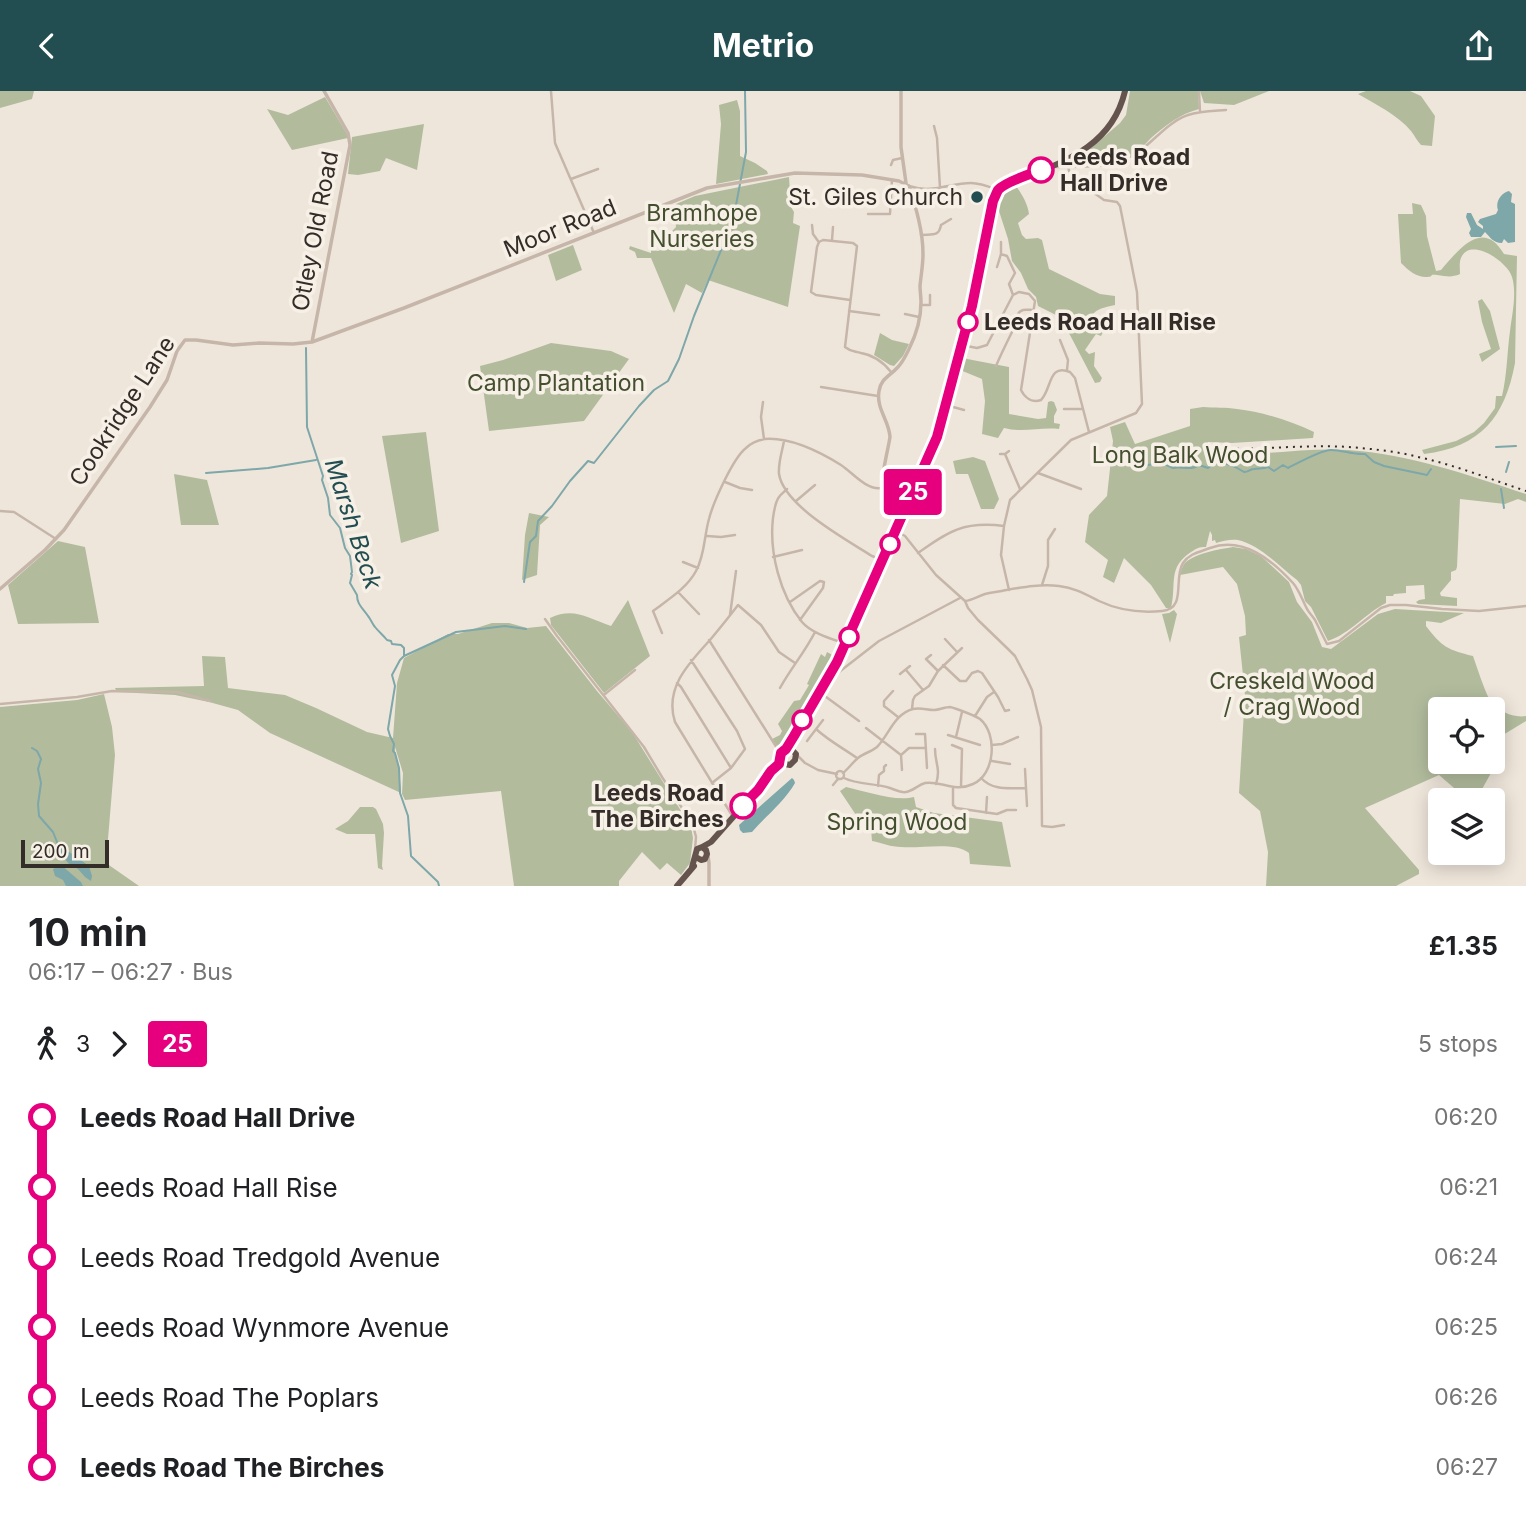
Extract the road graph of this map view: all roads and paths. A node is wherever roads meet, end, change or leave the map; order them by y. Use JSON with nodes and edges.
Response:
{"nodes":[{"id":1,"x":324,"y":91,"type":"edge"},
{"id":2,"x":551,"y":91,"type":"edge"},
{"id":3,"x":901,"y":91,"type":"edge"},
{"id":4,"x":1125,"y":91,"type":"edge"},
{"id":5,"x":1199,"y":91,"type":"edge"},
{"id":6,"x":1226,"y":110,"type":"dead end"},
{"id":7,"x":1200,"y":112,"type":"junction"},
{"id":8,"x":934,"y":126,"type":"dead end"},
{"id":9,"x":902,"y":158,"type":"junction"},
{"id":10,"x":1067,"y":163,"type":"junction"},
{"id":11,"x":891,"y":165,"type":"dead end"},
{"id":12,"x":598,"y":169,"type":"dead end"},
{"id":13,"x":571,"y":179,"type":"junction"},
{"id":14,"x":892,"y":179,"type":"junction"},
{"id":15,"x":907,"y":185,"type":"junction"},
{"id":16,"x":940,"y":188,"type":"junction"},
{"id":17,"x":921,"y":189,"type":"junction"},
{"id":18,"x":998,"y":190,"type":"junction"},
{"id":19,"x":913,"y":198,"type":"junction"},
{"id":20,"x":868,"y":214,"type":"dead end"},
{"id":21,"x":951,"y":219,"type":"dead end"},
{"id":22,"x":812,"y":225,"type":"dead end"},
{"id":23,"x":833,"y":227,"type":"dead end"},
{"id":24,"x":594,"y":233,"type":"junction"},
{"id":25,"x":920,"y":235,"type":"junction"},
{"id":26,"x":832,"y":240,"type":"junction"},
{"id":27,"x":819,"y":242,"type":"junction"},
{"id":28,"x":1001,"y":242,"type":"dead end"},
{"id":29,"x":1001,"y":254,"type":"junction"},
{"id":30,"x":997,"y":267,"type":"dead end"},
{"id":31,"x":930,"y":295,"type":"dead end"},
{"id":32,"x":1013,"y":295,"type":"junction"},
{"id":33,"x":850,"y":300,"type":"junction"},
{"id":34,"x":921,"y":305,"type":"junction"},
{"id":35,"x":1033,"y":310,"type":"junction"},
{"id":36,"x":849,"y":311,"type":"junction"},
{"id":37,"x":879,"y":314,"type":"dead end"},
{"id":38,"x":905,"y":314,"type":"dead end"},
{"id":39,"x":919,"y":317,"type":"junction"},
{"id":40,"x":1060,"y":341,"type":"dead end"},
{"id":41,"x":312,"y":342,"type":"junction"},
{"id":42,"x":962,"y":345,"type":"junction"},
{"id":43,"x":996,"y":366,"type":"dead end"},
{"id":44,"x":1067,"y":370,"type":"junction"},
{"id":45,"x":891,"y":372,"type":"junction"},
{"id":46,"x":821,"y":387,"type":"dead end"},
{"id":47,"x":878,"y":396,"type":"junction"},
{"id":48,"x":763,"y":402,"type":"dead end"},
{"id":49,"x":946,"y":405,"type":"junction"},
{"id":50,"x":1064,"y":409,"type":"dead end"},
{"id":51,"x":1082,"y":409,"type":"junction"},
{"id":52,"x":964,"y":410,"type":"dead end"},
{"id":53,"x":1090,"y":432,"type":"junction"},
{"id":54,"x":764,"y":439,"type":"junction"},
{"id":55,"x":785,"y":441,"type":"junction"},
{"id":56,"x":1000,"y":454,"type":"dead end"},
{"id":57,"x":1038,"y":473,"type":"junction"},
{"id":58,"x":725,"y":482,"type":"junction"},
{"id":59,"x":814,"y":485,"type":"dead end"},
{"id":60,"x":881,"y":488,"type":"junction"},
{"id":61,"x":787,"y":489,"type":"junction"},
{"id":62,"x":1081,"y":489,"type":"dead end"},
{"id":63,"x":752,"y":490,"type":"dead end"},
{"id":64,"x":1020,"y":490,"type":"junction"},
{"id":65,"x":796,"y":501,"type":"junction"},
{"id":66,"x":0,"y":512,"type":"edge"},
{"id":67,"x":900,"y":523,"type":"junction"},
{"id":68,"x":1004,"y":526,"type":"junction"},
{"id":69,"x":1055,"y":529,"type":"dead end"},
{"id":70,"x":896,"y":531,"type":"junction"},
{"id":71,"x":735,"y":535,"type":"dead end"},
{"id":72,"x":705,"y":536,"type":"junction"},
{"id":73,"x":56,"y":539,"type":"junction"},
{"id":74,"x":802,"y":550,"type":"dead end"},
{"id":75,"x":918,"y":553,"type":"junction"},
{"id":76,"x":773,"y":557,"type":"junction"},
{"id":77,"x":883,"y":561,"type":"junction"},
{"id":78,"x":682,"y":562,"type":"dead end"},
{"id":79,"x":698,"y":568,"type":"junction"},
{"id":80,"x":736,"y":571,"type":"dead end"},
{"id":81,"x":1042,"y":585,"type":"junction"},
{"id":82,"x":0,"y":589,"type":"edge"},
{"id":83,"x":1009,"y":590,"type":"junction"},
{"id":84,"x":678,"y":592,"type":"junction"},
{"id":85,"x":960,"y":598,"type":"junction"},
{"id":86,"x":965,"y":601,"type":"junction"},
{"id":87,"x":790,"y":602,"type":"junction"},
{"id":88,"x":1526,"y":606,"type":"edge"},
{"id":89,"x":699,"y":614,"type":"dead end"},
{"id":90,"x":730,"y":615,"type":"junction"},
{"id":91,"x":545,"y":619,"type":"dead end"},
{"id":92,"x":800,"y":619,"type":"junction"},
{"id":93,"x":816,"y":631,"type":"junction"},
{"id":94,"x":662,"y":633,"type":"dead end"},
{"id":95,"x":945,"y":639,"type":"dead end"},
{"id":96,"x":709,"y":640,"type":"junction"},
{"id":97,"x":846,"y":644,"type":"junction"},
{"id":98,"x":962,"y":647,"type":"dead end"},
{"id":99,"x":957,"y":652,"type":"junction"},
{"id":100,"x":931,"y":655,"type":"dead end"},
{"id":101,"x":926,"y":659,"type":"junction"},
{"id":102,"x":691,"y":660,"type":"junction"},
{"id":103,"x":920,"y":660,"type":"dead end"},
{"id":104,"x":795,"y":663,"type":"junction"},
{"id":105,"x":943,"y":665,"type":"junction"},
{"id":106,"x":910,"y":666,"type":"dead end"},
{"id":107,"x":635,"y":670,"type":"dead end"},
{"id":108,"x":906,"y":670,"type":"junction"},
{"id":109,"x":938,"y":671,"type":"junction"},
{"id":110,"x":900,"y":674,"type":"dead end"},
{"id":111,"x":827,"y":680,"type":"junction"},
{"id":112,"x":677,"y":683,"type":"junction"},
{"id":113,"x":780,"y":688,"type":"dead end"},
{"id":114,"x":923,"y":690,"type":"junction"},
{"id":115,"x":819,"y":692,"type":"junction"},
{"id":116,"x":994,"y":692,"type":"junction"},
{"id":117,"x":604,"y":695,"type":"junction"},
{"id":118,"x":896,"y":699,"type":"dead end"},
{"id":119,"x":210,"y":701,"type":"dead end"},
{"id":120,"x":0,"y":704,"type":"edge"},
{"id":121,"x":912,"y":709,"type":"junction"},
{"id":122,"x":808,"y":710,"type":"junction"},
{"id":123,"x":1006,"y":711,"type":"dead end"},
{"id":124,"x":962,"y":712,"type":"junction"},
{"id":125,"x":898,"y":717,"type":"junction"},
{"id":126,"x":975,"y":717,"type":"junction"},
{"id":127,"x":823,"y":720,"type":"dead end"},
{"id":128,"x":859,"y":721,"type":"dead end"},
{"id":129,"x":866,"y":728,"type":"dead end"},
{"id":130,"x":816,"y":729,"type":"junction"},
{"id":131,"x":916,"y":734,"type":"dead end"},
{"id":132,"x":948,"y":735,"type":"dead end"},
{"id":133,"x":956,"y":737,"type":"junction"},
{"id":134,"x":1018,"y":737,"type":"dead end"},
{"id":135,"x":807,"y":741,"type":"dead end"},
{"id":136,"x":883,"y":741,"type":"junction"},
{"id":137,"x":952,"y":745,"type":"dead end"},
{"id":138,"x":980,"y":745,"type":"dead end"},
{"id":139,"x":992,"y":745,"type":"junction"},
{"id":140,"x":926,"y":748,"type":"junction"},
{"id":141,"x":782,"y":749,"type":"junction"},
{"id":142,"x":935,"y":749,"type":"dead end"},
{"id":143,"x":962,"y":749,"type":"junction"},
{"id":144,"x":970,"y":751,"type":"dead end"},
{"id":145,"x":795,"y":753,"type":"junction"},
{"id":146,"x":901,"y":755,"type":"junction"},
{"id":147,"x":858,"y":758,"type":"junction"},
{"id":148,"x":780,"y":759,"type":"junction"},
{"id":149,"x":991,"y":760,"type":"junction"},
{"id":150,"x":805,"y":763,"type":"junction"},
{"id":151,"x":790,"y":764,"type":"junction"},
{"id":152,"x":1010,"y":764,"type":"dead end"},
{"id":153,"x":886,"y":765,"type":"dead end"},
{"id":154,"x":731,"y":768,"type":"junction"},
{"id":155,"x":927,"y":768,"type":"dead end"},
{"id":156,"x":1025,"y":769,"type":"dead end"},
{"id":157,"x":902,"y":770,"type":"dead end"},
{"id":158,"x":837,"y":773,"type":"junction"},
{"id":159,"x":843,"y":775,"type":"junction"},
{"id":160,"x":768,"y":776,"type":"junction"},
{"id":161,"x":981,"y":778,"type":"junction"},
{"id":162,"x":838,"y":779,"type":"junction"},
{"id":163,"x":712,"y":783,"type":"junction"},
{"id":164,"x":936,"y":784,"type":"junction"},
{"id":165,"x":834,"y":785,"type":"dead end"},
{"id":166,"x":878,"y":786,"type":"junction"},
{"id":167,"x":961,"y":787,"type":"junction"},
{"id":168,"x":953,"y":788,"type":"junction"},
{"id":169,"x":1026,"y":788,"type":"junction"},
{"id":170,"x":987,"y":797,"type":"dead end"},
{"id":171,"x":1027,"y":806,"type":"dead end"},
{"id":172,"x":1016,"y":810,"type":"dead end"},
{"id":173,"x":986,"y":813,"type":"junction"},
{"id":174,"x":733,"y":817,"type":"junction"},
{"id":175,"x":1064,"y":825,"type":"dead end"},
{"id":176,"x":701,"y":852,"type":"junction"},
{"id":177,"x":709,"y":867,"type":"junction"},
{"id":178,"x":677,"y":886,"type":"edge"},
{"id":179,"x":709,"y":886,"type":"edge"}],
"edges":[{"from":1,"to":41,"type":"street","name":"Otley Old Road"},
{"from":2,"to":13,"type":"street"},
{"from":3,"to":9,"type":"street"},
{"from":4,"to":10,"type":"highway"},
{"from":5,"to":7,"type":"street"},
{"from":6,"to":7,"type":"street"},
{"from":7,"to":10,"type":"street"},
{"from":8,"to":16,"type":"street"},
{"from":9,"to":11,"type":"street"},
{"from":9,"to":15,"type":"street"},
{"from":10,"to":18,"type":"highway"},
{"from":10,"to":53,"type":"street"},
{"from":12,"to":13,"type":"street"},
{"from":13,"to":24,"type":"street"},
{"from":14,"to":15,"type":"street","name":"Moor Road"},
{"from":14,"to":20,"type":"street"},
{"from":14,"to":24,"type":"street","name":"Moor Road"},
{"from":15,"to":17,"type":"street"},
{"from":15,"to":19,"type":"street"},
{"from":16,"to":17,"type":"street"},
{"from":16,"to":18,"type":"street"},
{"from":17,"to":19,"type":"street"},
{"from":18,"to":42,"type":"highway"},
{"from":19,"to":25,"type":"street"},
{"from":21,"to":25,"type":"street"},
{"from":22,"to":27,"type":"street"},
{"from":23,"to":26,"type":"street"},
{"from":24,"to":41,"type":"street","name":"Moor Road"},
{"from":25,"to":34,"type":"street"},
{"from":26,"to":27,"type":"street"},
{"from":26,"to":33,"type":"street"},
{"from":27,"to":33,"type":"street"},
{"from":28,"to":29,"type":"street"},
{"from":29,"to":30,"type":"street"},
{"from":29,"to":32,"type":"street"},
{"from":31,"to":34,"type":"street"},
{"from":32,"to":35,"type":"street"},
{"from":32,"to":42,"type":"street"},
{"from":33,"to":36,"type":"street"},
{"from":34,"to":39,"type":"street"},
{"from":35,"to":43,"type":"street"},
{"from":35,"to":44,"type":"street"},
{"from":36,"to":37,"type":"street"},
{"from":36,"to":45,"type":"street"},
{"from":38,"to":39,"type":"street"},
{"from":39,"to":45,"type":"street"},
{"from":40,"to":44,"type":"street"},
{"from":41,"to":73,"type":"street","name":"Cookridge Lane"},
{"from":42,"to":49,"type":"highway"},
{"from":44,"to":51,"type":"street"},
{"from":45,"to":47,"type":"street"},
{"from":46,"to":47,"type":"street"},
{"from":47,"to":60,"type":"street"},
{"from":48,"to":54,"type":"street"},
{"from":49,"to":52,"type":"street"},
{"from":49,"to":67,"type":"highway"},
{"from":50,"to":51,"type":"street"},
{"from":51,"to":53,"type":"street"},
{"from":53,"to":57,"type":"street"},
{"from":54,"to":55,"type":"street"},
{"from":54,"to":58,"type":"street"},
{"from":55,"to":60,"type":"street"},
{"from":55,"to":61,"type":"street"},
{"from":56,"to":64,"type":"street"},
{"from":57,"to":62,"type":"street"},
{"from":57,"to":64,"type":"street"},
{"from":58,"to":63,"type":"street"},
{"from":58,"to":72,"type":"street"},
{"from":59,"to":65,"type":"street"},
{"from":60,"to":67,"type":"street"},
{"from":61,"to":65,"type":"street"},
{"from":61,"to":76,"type":"street"},
{"from":64,"to":68,"type":"street"},
{"from":65,"to":77,"type":"street"},
{"from":66,"to":73,"type":"street"},
{"from":67,"to":70,"type":"highway"},
{"from":68,"to":75,"type":"street"},
{"from":68,"to":83,"type":"street"},
{"from":69,"to":81,"type":"street"},
{"from":70,"to":75,"type":"street"},
{"from":70,"to":77,"type":"highway"},
{"from":71,"to":72,"type":"street"},
{"from":72,"to":79,"type":"street"},
{"from":73,"to":82,"type":"street","name":"Cookridge Lane"},
{"from":74,"to":76,"type":"street"},
{"from":75,"to":85,"type":"street"},
{"from":76,"to":87,"type":"street"},
{"from":77,"to":97,"type":"highway"},
{"from":78,"to":79,"type":"street"},
{"from":79,"to":84,"type":"street"},
{"from":80,"to":90,"type":"street"},
{"from":81,"to":83,"type":"street"},
{"from":81,"to":88,"type":"street"},
{"from":83,"to":86,"type":"street"},
{"from":84,"to":89,"type":"street"},
{"from":84,"to":94,"type":"street"},
{"from":85,"to":86,"type":"street"},
{"from":85,"to":111,"type":"street"},
{"from":86,"to":175,"type":"street"},
{"from":87,"to":92,"type":"street"},
{"from":87,"to":92,"type":"street"},
{"from":90,"to":96,"type":"street"},
{"from":90,"to":104,"type":"street"},
{"from":91,"to":117,"type":"street"},
{"from":92,"to":93,"type":"street"},
{"from":93,"to":97,"type":"street"},
{"from":93,"to":104,"type":"street"},
{"from":95,"to":99,"type":"street"},
{"from":96,"to":102,"type":"street"},
{"from":96,"to":141,"type":"street"},
{"from":97,"to":111,"type":"highway"},
{"from":98,"to":99,"type":"street"},
{"from":99,"to":105,"type":"street"},
{"from":100,"to":101,"type":"street"},
{"from":101,"to":103,"type":"street"},
{"from":101,"to":109,"type":"street"},
{"from":102,"to":112,"type":"street"},
{"from":102,"to":154,"type":"street"},
{"from":104,"to":113,"type":"street"},
{"from":105,"to":109,"type":"street"},
{"from":105,"to":116,"type":"street"},
{"from":106,"to":108,"type":"street"},
{"from":107,"to":117,"type":"street"},
{"from":108,"to":110,"type":"street"},
{"from":108,"to":114,"type":"street"},
{"from":109,"to":114,"type":"street"},
{"from":111,"to":115,"type":"highway"},
{"from":112,"to":154,"type":"street"},
{"from":112,"to":163,"type":"street"},
{"from":114,"to":121,"type":"street"},
{"from":115,"to":122,"type":"highway"},
{"from":115,"to":128,"type":"street"},
{"from":116,"to":123,"type":"street"},
{"from":116,"to":126,"type":"street"},
{"from":117,"to":176,"type":"street"},
{"from":118,"to":125,"type":"street"},
{"from":119,"to":120,"type":"street"},
{"from":121,"to":124,"type":"street"},
{"from":121,"to":125,"type":"street"},
{"from":122,"to":141,"type":"highway"},
{"from":122,"to":145,"type":"highway"},
{"from":124,"to":126,"type":"street"},
{"from":124,"to":133,"type":"street"},
{"from":125,"to":136,"type":"street"},
{"from":126,"to":139,"type":"street"},
{"from":127,"to":130,"type":"street"},
{"from":129,"to":136,"type":"street"},
{"from":130,"to":135,"type":"street"},
{"from":130,"to":147,"type":"street"},
{"from":131,"to":140,"type":"street"},
{"from":132,"to":133,"type":"street"},
{"from":133,"to":138,"type":"street"},
{"from":134,"to":139,"type":"street"},
{"from":136,"to":146,"type":"street"},
{"from":136,"to":147,"type":"street"},
{"from":137,"to":143,"type":"street"},
{"from":139,"to":149,"type":"street"},
{"from":140,"to":146,"type":"street"},
{"from":140,"to":155,"type":"street"},
{"from":141,"to":145,"type":"highway"},
{"from":141,"to":148,"type":"highway"},
{"from":142,"to":164,"type":"street"},
{"from":143,"to":144,"type":"street"},
{"from":143,"to":167,"type":"street"},
{"from":145,"to":150,"type":"street"},
{"from":145,"to":151,"type":"highway"},
{"from":146,"to":157,"type":"street"},
{"from":147,"to":159,"type":"street"},
{"from":148,"to":151,"type":"highway"},
{"from":148,"to":160,"type":"highway"},
{"from":149,"to":152,"type":"street"},
{"from":149,"to":161,"type":"street"},
{"from":150,"to":151,"type":"street"},
{"from":150,"to":158,"type":"street"},
{"from":151,"to":160,"type":"highway"},
{"from":153,"to":166,"type":"street"},
{"from":154,"to":163,"type":"street"},
{"from":156,"to":169,"type":"street"},
{"from":158,"to":159,"type":"street"},
{"from":158,"to":162,"type":"street"},
{"from":159,"to":162,"type":"street"},
{"from":159,"to":166,"type":"street"},
{"from":160,"to":174,"type":"highway"},
{"from":161,"to":167,"type":"street"},
{"from":161,"to":169,"type":"street"},
{"from":162,"to":165,"type":"street"},
{"from":163,"to":174,"type":"street"},
{"from":164,"to":166,"type":"street"},
{"from":164,"to":168,"type":"street"},
{"from":167,"to":168,"type":"street"},
{"from":168,"to":173,"type":"street"},
{"from":169,"to":171,"type":"street"},
{"from":170,"to":173,"type":"street"},
{"from":172,"to":173,"type":"street"},
{"from":174,"to":176,"type":"highway"},
{"from":176,"to":177,"type":"street"},
{"from":176,"to":177,"type":"street"},
{"from":176,"to":178,"type":"highway"},
{"from":177,"to":179,"type":"street"}]}
